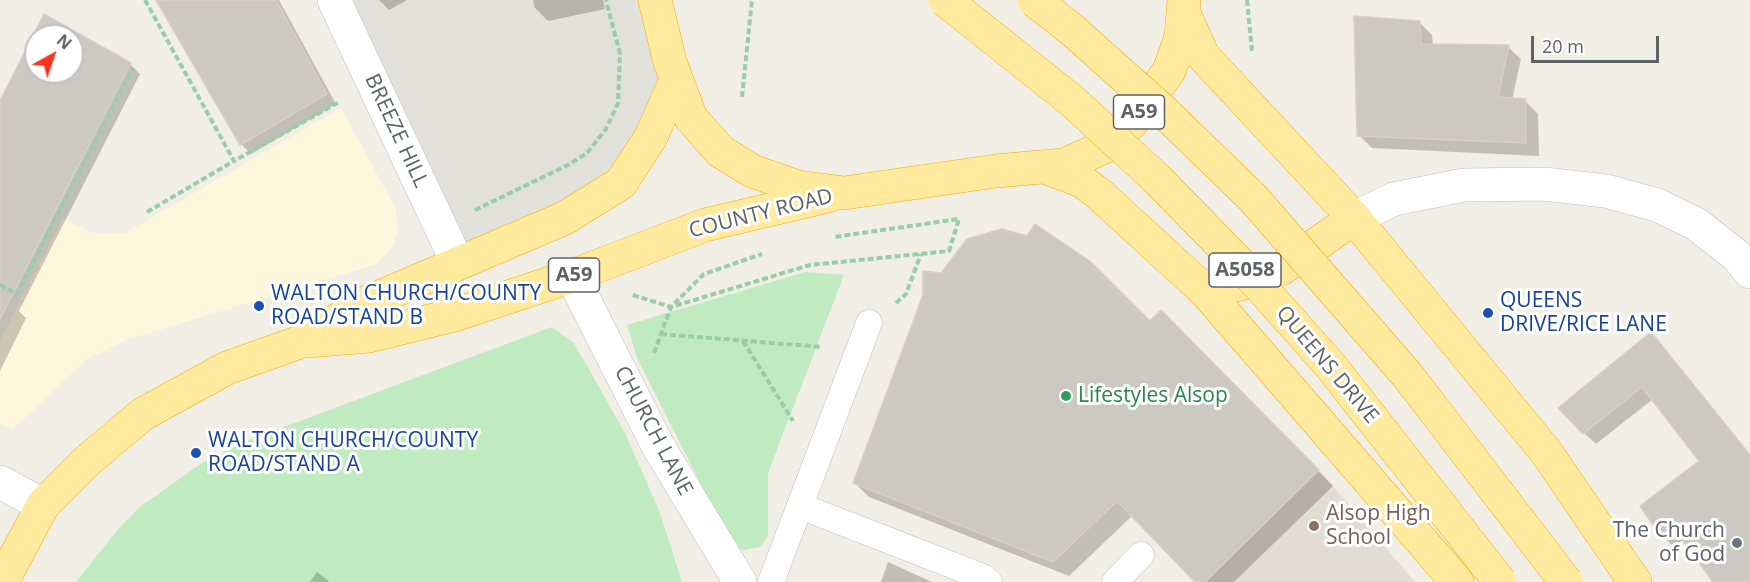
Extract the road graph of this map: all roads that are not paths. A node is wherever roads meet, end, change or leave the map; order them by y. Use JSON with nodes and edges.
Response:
{"nodes":[{"id":1,"x":334,"y":0,"type":"edge"},
{"id":2,"x":655,"y":0,"type":"edge"},
{"id":3,"x":945,"y":0,"type":"edge"},
{"id":4,"x":1034,"y":0,"type":"edge"},
{"id":5,"x":1184,"y":5,"type":"edge"},
{"id":6,"x":676,"y":80,"type":"junction"},
{"id":7,"x":1046,"y":166,"type":"junction"},
{"id":8,"x":844,"y":193,"type":"junction"},
{"id":9,"x":1354,"y":218,"type":"junction"},
{"id":10,"x":457,"y":262,"type":"junction"},
{"id":11,"x":1750,"y":272,"type":"edge"},
{"id":12,"x":573,"y":276,"type":"junction"},
{"id":13,"x":1206,"y":292,"type":"junction"},
{"id":14,"x":869,"y":323,"type":"dead end"},
{"id":15,"x":300,"y":342,"type":"junction"},
{"id":16,"x":0,"y":482,"type":"edge"},
{"id":17,"x":43,"y":505,"type":"junction"},
{"id":18,"x":800,"y":506,"type":"junction"},
{"id":19,"x":1141,"y":555,"type":"dead end"},
{"id":20,"x":2,"y":582,"type":"edge"},
{"id":21,"x":740,"y":582,"type":"edge"},
{"id":22,"x":771,"y":582,"type":"edge"},
{"id":23,"x":989,"y":582,"type":"edge"},
{"id":24,"x":1115,"y":582,"type":"edge"},
{"id":25,"x":1457,"y":582,"type":"edge"},
{"id":26,"x":1500,"y":582,"type":"edge"},
{"id":27,"x":1566,"y":582,"type":"edge"},
{"id":28,"x":1635,"y":582,"type":"edge"}],
"edges":[{"from":1,"to":10,"type":"street","name":"BREEZE HILL"},
{"from":2,"to":6,"type":"highway","number":"A59"},
{"from":3,"to":26,"type":"highway","name":"QUEENS DRIVE","number":"A5058","bridge":true},
{"from":4,"to":27,"type":"highway","number":"A5058","bridge":true},
{"from":5,"to":7,"type":"highway","number":"A59"},
{"from":5,"to":9,"type":"highway"},
{"from":6,"to":8,"type":"highway","number":"A59"},
{"from":6,"to":10,"type":"highway","name":"COUNTY ROAD","number":"A59"},
{"from":7,"to":8,"type":"highway","number":"A59"},
{"from":7,"to":13,"type":"highway"},
{"from":8,"to":12,"type":"highway","name":"COUNTY ROAD","number":"A59"},
{"from":9,"to":11,"type":"street"},
{"from":9,"to":13,"type":"highway"},
{"from":9,"to":28,"type":"highway"},
{"from":10,"to":15,"type":"highway","name":"COUNTY ROAD","number":"A59"},
{"from":12,"to":15,"type":"highway","name":"COUNTY ROAD","number":"A59"},
{"from":12,"to":21,"type":"street","name":"CHURCH LANE"},
{"from":13,"to":25,"type":"highway"},
{"from":14,"to":18,"type":"lane"},
{"from":15,"to":17,"type":"highway","name":"COUNTY ROAD","number":"A59"},
{"from":16,"to":17,"type":"street"},
{"from":17,"to":20,"type":"highway","name":"COUNTY ROAD","number":"A59"},
{"from":18,"to":22,"type":"lane"},
{"from":18,"to":23,"type":"lane"},
{"from":19,"to":24,"type":"lane"}]}
